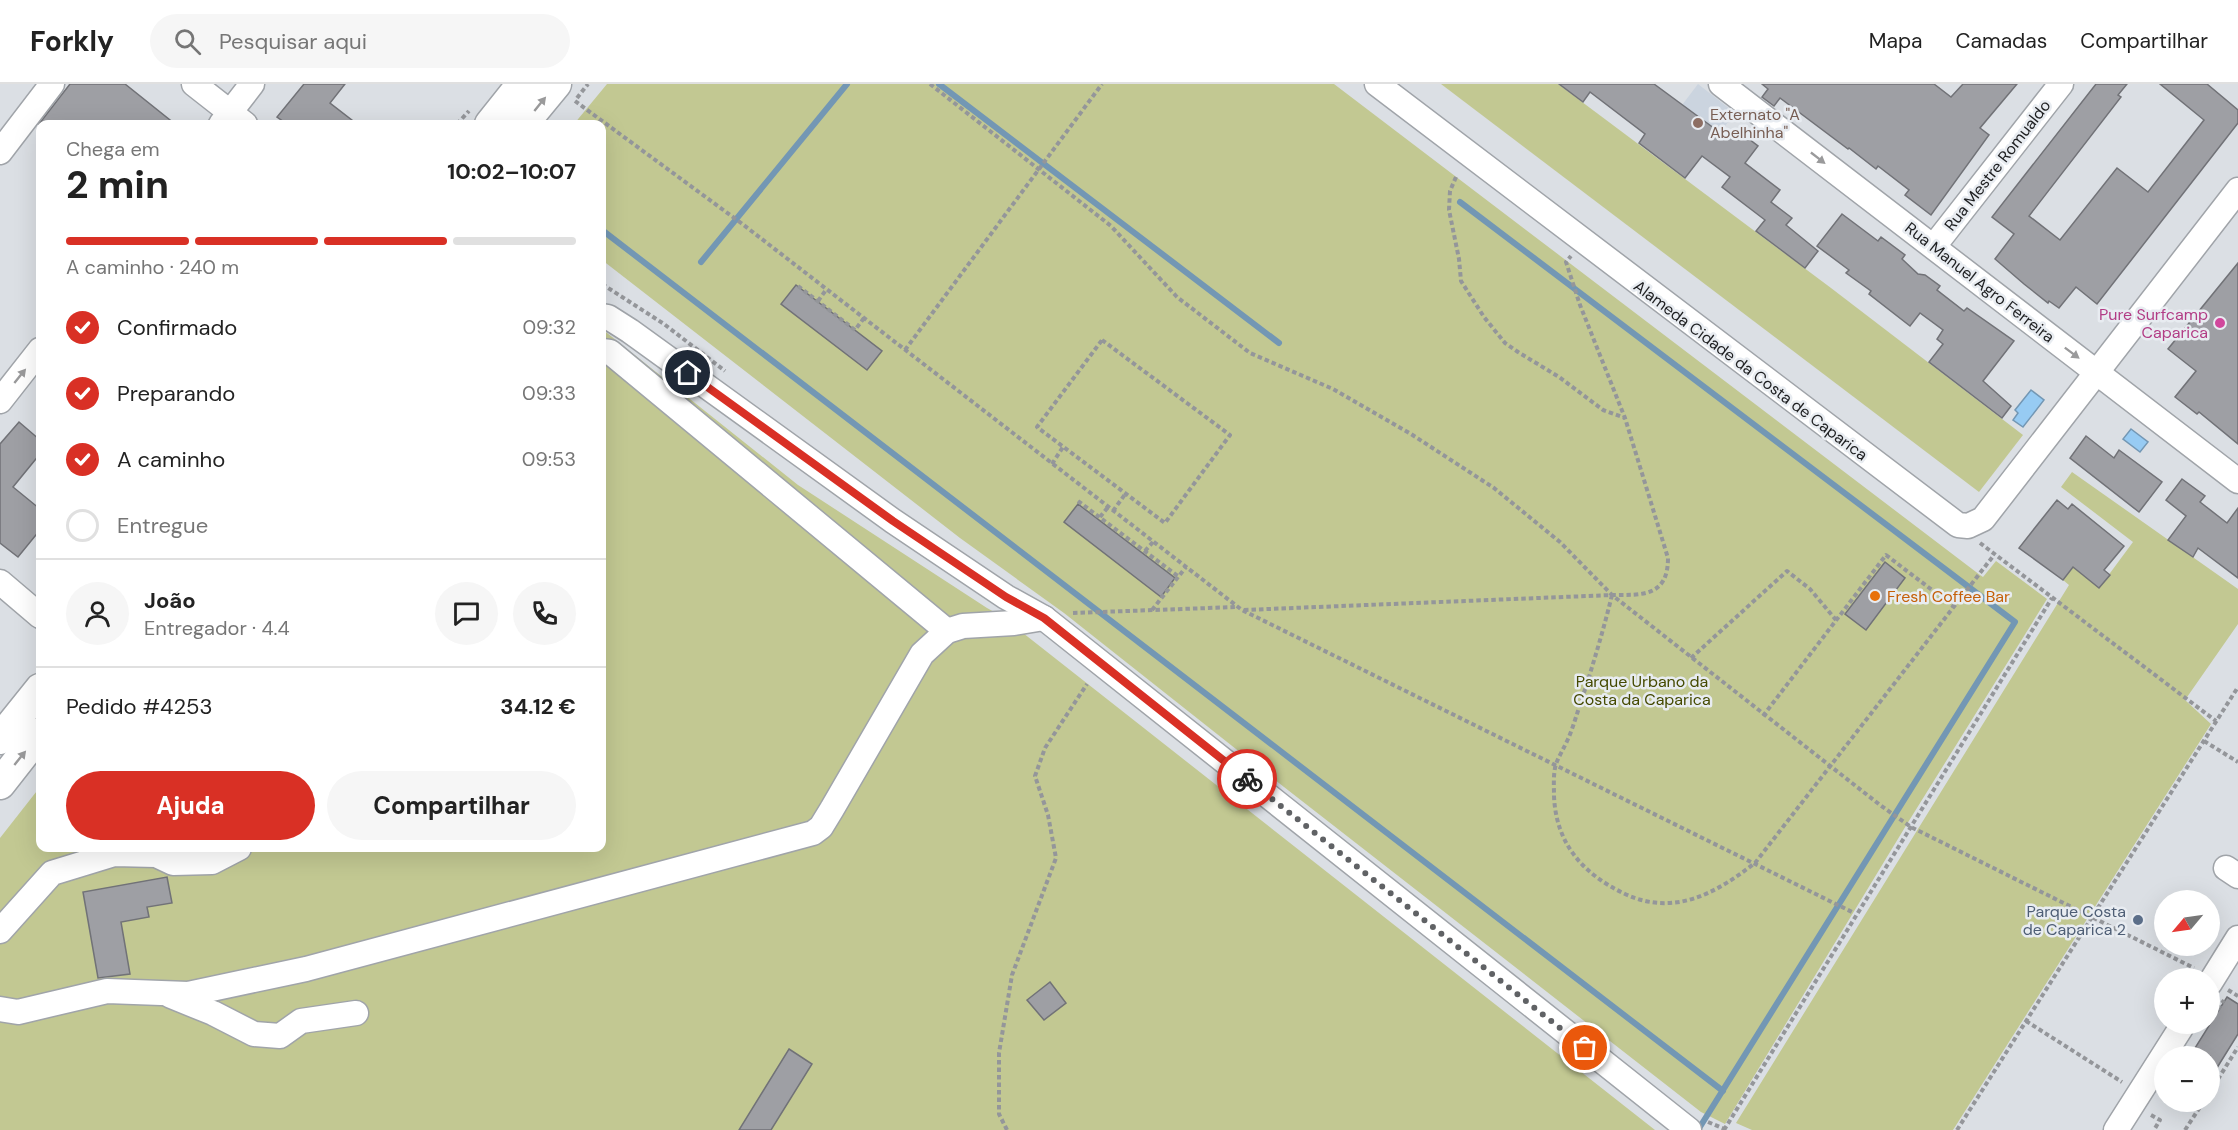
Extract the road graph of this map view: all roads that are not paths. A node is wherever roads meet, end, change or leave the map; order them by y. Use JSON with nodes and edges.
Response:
{"nodes":[{"id":1,"x":52,"y":84,"type":"edge"},
{"id":2,"x":194,"y":84,"type":"edge"},
{"id":3,"x":252,"y":84,"type":"edge"},
{"id":4,"x":522,"y":84,"type":"edge"},
{"id":5,"x":1377,"y":84,"type":"edge"},
{"id":6,"x":1721,"y":84,"type":"edge"},
{"id":7,"x":2061,"y":84,"type":"edge"},
{"id":8,"x":565,"y":92,"type":"edge"},
{"id":9,"x":231,"y":120,"type":"edge"},
{"id":10,"x":233,"y":120,"type":"edge"},
{"id":11,"x":493,"y":120,"type":"edge"},
{"id":12,"x":528,"y":120,"type":"edge"},
{"id":13,"x":0,"y":152,"type":"edge"},
{"id":14,"x":2238,"y":190,"type":"edge"},
{"id":15,"x":1934,"y":246,"type":"junction"},
{"id":16,"x":606,"y":317,"type":"edge"},
{"id":17,"x":606,"y":352,"type":"edge"},
{"id":18,"x":36,"y":355,"type":"edge"},
{"id":19,"x":2097,"y":372,"type":"junction"},
{"id":20,"x":0,"y":401,"type":"edge"},
{"id":21,"x":2238,"y":481,"type":"edge"},
{"id":22,"x":0,"y":582,"type":"edge"},
{"id":23,"x":36,"y":613,"type":"edge"},
{"id":24,"x":1054,"y":615,"type":"junction"},
{"id":25,"x":947,"y":632,"type":"junction"},
{"id":26,"x":36,"y":694,"type":"edge"},
{"id":27,"x":36,"y":738,"type":"edge"},
{"id":28,"x":0,"y":739,"type":"edge"},
{"id":29,"x":0,"y":784,"type":"edge"},
{"id":30,"x":113,"y":852,"type":"edge"},
{"id":31,"x":161,"y":852,"type":"edge"},
{"id":32,"x":231,"y":852,"type":"edge"},
{"id":33,"x":0,"y":931,"type":"edge"},
{"id":34,"x":2238,"y":938,"type":"edge"},
{"id":35,"x":2219,"y":968,"type":"edge"},
{"id":36,"x":167,"y":995,"type":"junction"},
{"id":37,"x":0,"y":1009,"type":"edge"},
{"id":38,"x":356,"y":1013,"type":"dead end"},
{"id":39,"x":2177,"y":1034,"type":"edge"},
{"id":40,"x":1684,"y":1126,"type":"edge"},
{"id":41,"x":2116,"y":1130,"type":"edge"}],
"edges":[{"from":1,"to":13,"type":"street"},
{"from":2,"to":9,"type":"street"},
{"from":3,"to":10,"type":"street"},
{"from":4,"to":11,"type":"main road"},
{"from":5,"to":19,"type":"street","name":"Alameda Cidade da Costa de Caparica"},
{"from":6,"to":15,"type":"street","name":"Rua Manuel Agro Ferreira","one_way":true},
{"from":7,"to":15,"type":"street","name":"Rua Mestre Romualdo"},
{"from":12,"to":8,"type":"main road","one_way":true},
{"from":14,"to":19,"type":"street"},
{"from":15,"to":19,"type":"street","name":"Rua Manuel Agro Ferreira","one_way":true},
{"from":16,"to":24,"type":"street"},
{"from":17,"to":25,"type":"street"},
{"from":20,"to":18,"type":"street","one_way":true},
{"from":19,"to":21,"type":"street","name":"Rua Manuel Agro Ferreira"},
{"from":22,"to":23,"type":"street"},
{"from":24,"to":25,"type":"street"},
{"from":24,"to":40,"type":"street"},
{"from":25,"to":36,"type":"street"},
{"from":26,"to":28,"type":"main road"},
{"from":29,"to":27,"type":"main road","one_way":true},
{"from":30,"to":33,"type":"street"},
{"from":31,"to":32,"type":"street"},
{"from":34,"to":35,"type":"street"},
{"from":36,"to":37,"type":"street"},
{"from":36,"to":38,"type":"street"},
{"from":39,"to":41,"type":"street"}]}
